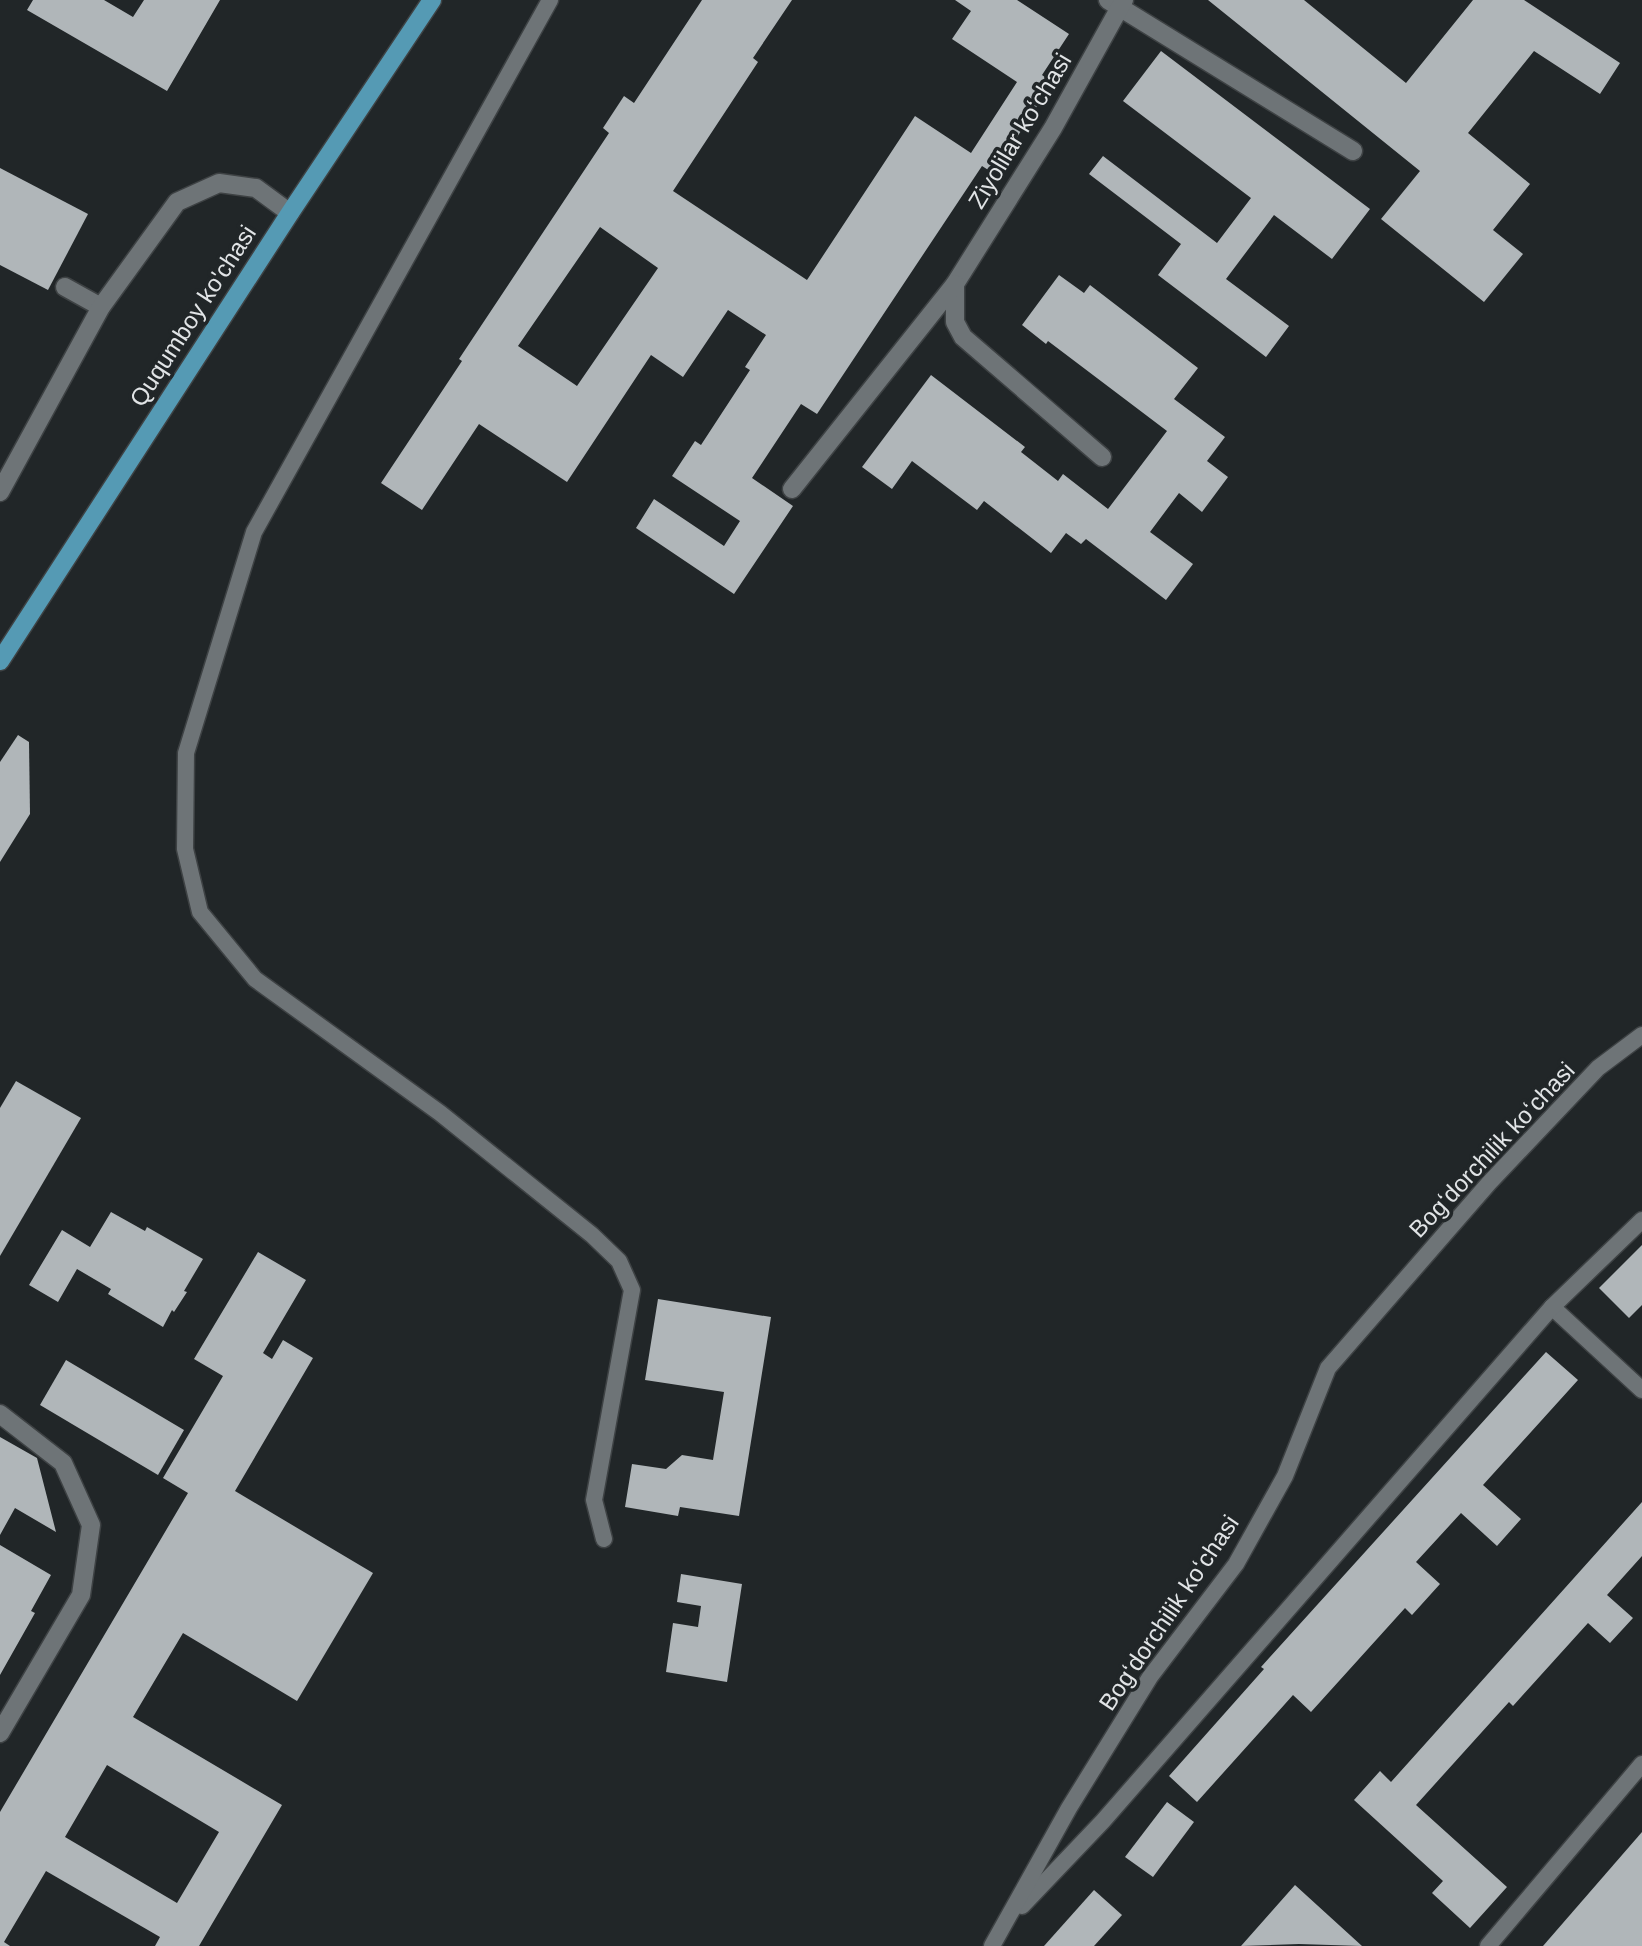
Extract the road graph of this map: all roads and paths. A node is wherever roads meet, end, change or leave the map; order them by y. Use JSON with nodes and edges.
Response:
{"nodes":[{"id":1,"x":432,"y":0,"type":"edge"},
{"id":2,"x":550,"y":0,"type":"edge"},
{"id":3,"x":1117,"y":2,"type":"edge"},
{"id":4,"x":1353,"y":151,"type":"dead end"},
{"id":5,"x":290,"y":213,"type":"junction"},
{"id":6,"x":955,"y":284,"type":"junction"},
{"id":7,"x":65,"y":287,"type":"dead end"},
{"id":8,"x":101,"y":307,"type":"junction"},
{"id":9,"x":1102,"y":457,"type":"dead end"},
{"id":10,"x":792,"y":489,"type":"dead end"},
{"id":11,"x":0,"y":492,"type":"edge"},
{"id":12,"x":0,"y":661,"type":"edge"},
{"id":13,"x":1642,"y":1035,"type":"edge"},
{"id":14,"x":1642,"y":1220,"type":"edge"},
{"id":15,"x":1552,"y":1307,"type":"junction"},
{"id":16,"x":1642,"y":1390,"type":"edge"},
{"id":17,"x":0,"y":1414,"type":"edge"},
{"id":18,"x":604,"y":1539,"type":"dead end"},
{"id":19,"x":0,"y":1733,"type":"edge"},
{"id":20,"x":1642,"y":1764,"type":"edge"},
{"id":21,"x":1006,"y":1923,"type":"junction"},
{"id":22,"x":992,"y":1946,"type":"edge"},
{"id":23,"x":1488,"y":1946,"type":"edge"}],
"edges":[{"from":1,"to":5,"type":"main road","name":"Ququmboy ko'chasi"},
{"from":2,"to":18,"type":"lane"},
{"from":3,"to":4,"type":"street"},
{"from":3,"to":6,"type":"street","name":"Ziyolilar koʻchasi"},
{"from":5,"to":8,"type":"street"},
{"from":5,"to":12,"type":"main road","name":"Ququmboy ko'chasi"},
{"from":6,"to":9,"type":"street"},
{"from":6,"to":10,"type":"street","name":"Ziyolilar koʻchasi"},
{"from":7,"to":8,"type":"street"},
{"from":8,"to":11,"type":"street"},
{"from":13,"to":21,"type":"lane","name":"Bogʻdorchilik koʻchasi"},
{"from":14,"to":15,"type":"lane"},
{"from":15,"to":16,"type":"lane"},
{"from":15,"to":21,"type":"lane"},
{"from":17,"to":19,"type":"street"},
{"from":20,"to":23,"type":"lane"},
{"from":21,"to":22,"type":"lane","name":"Bogʻdorchilik koʻchasi"}]}
